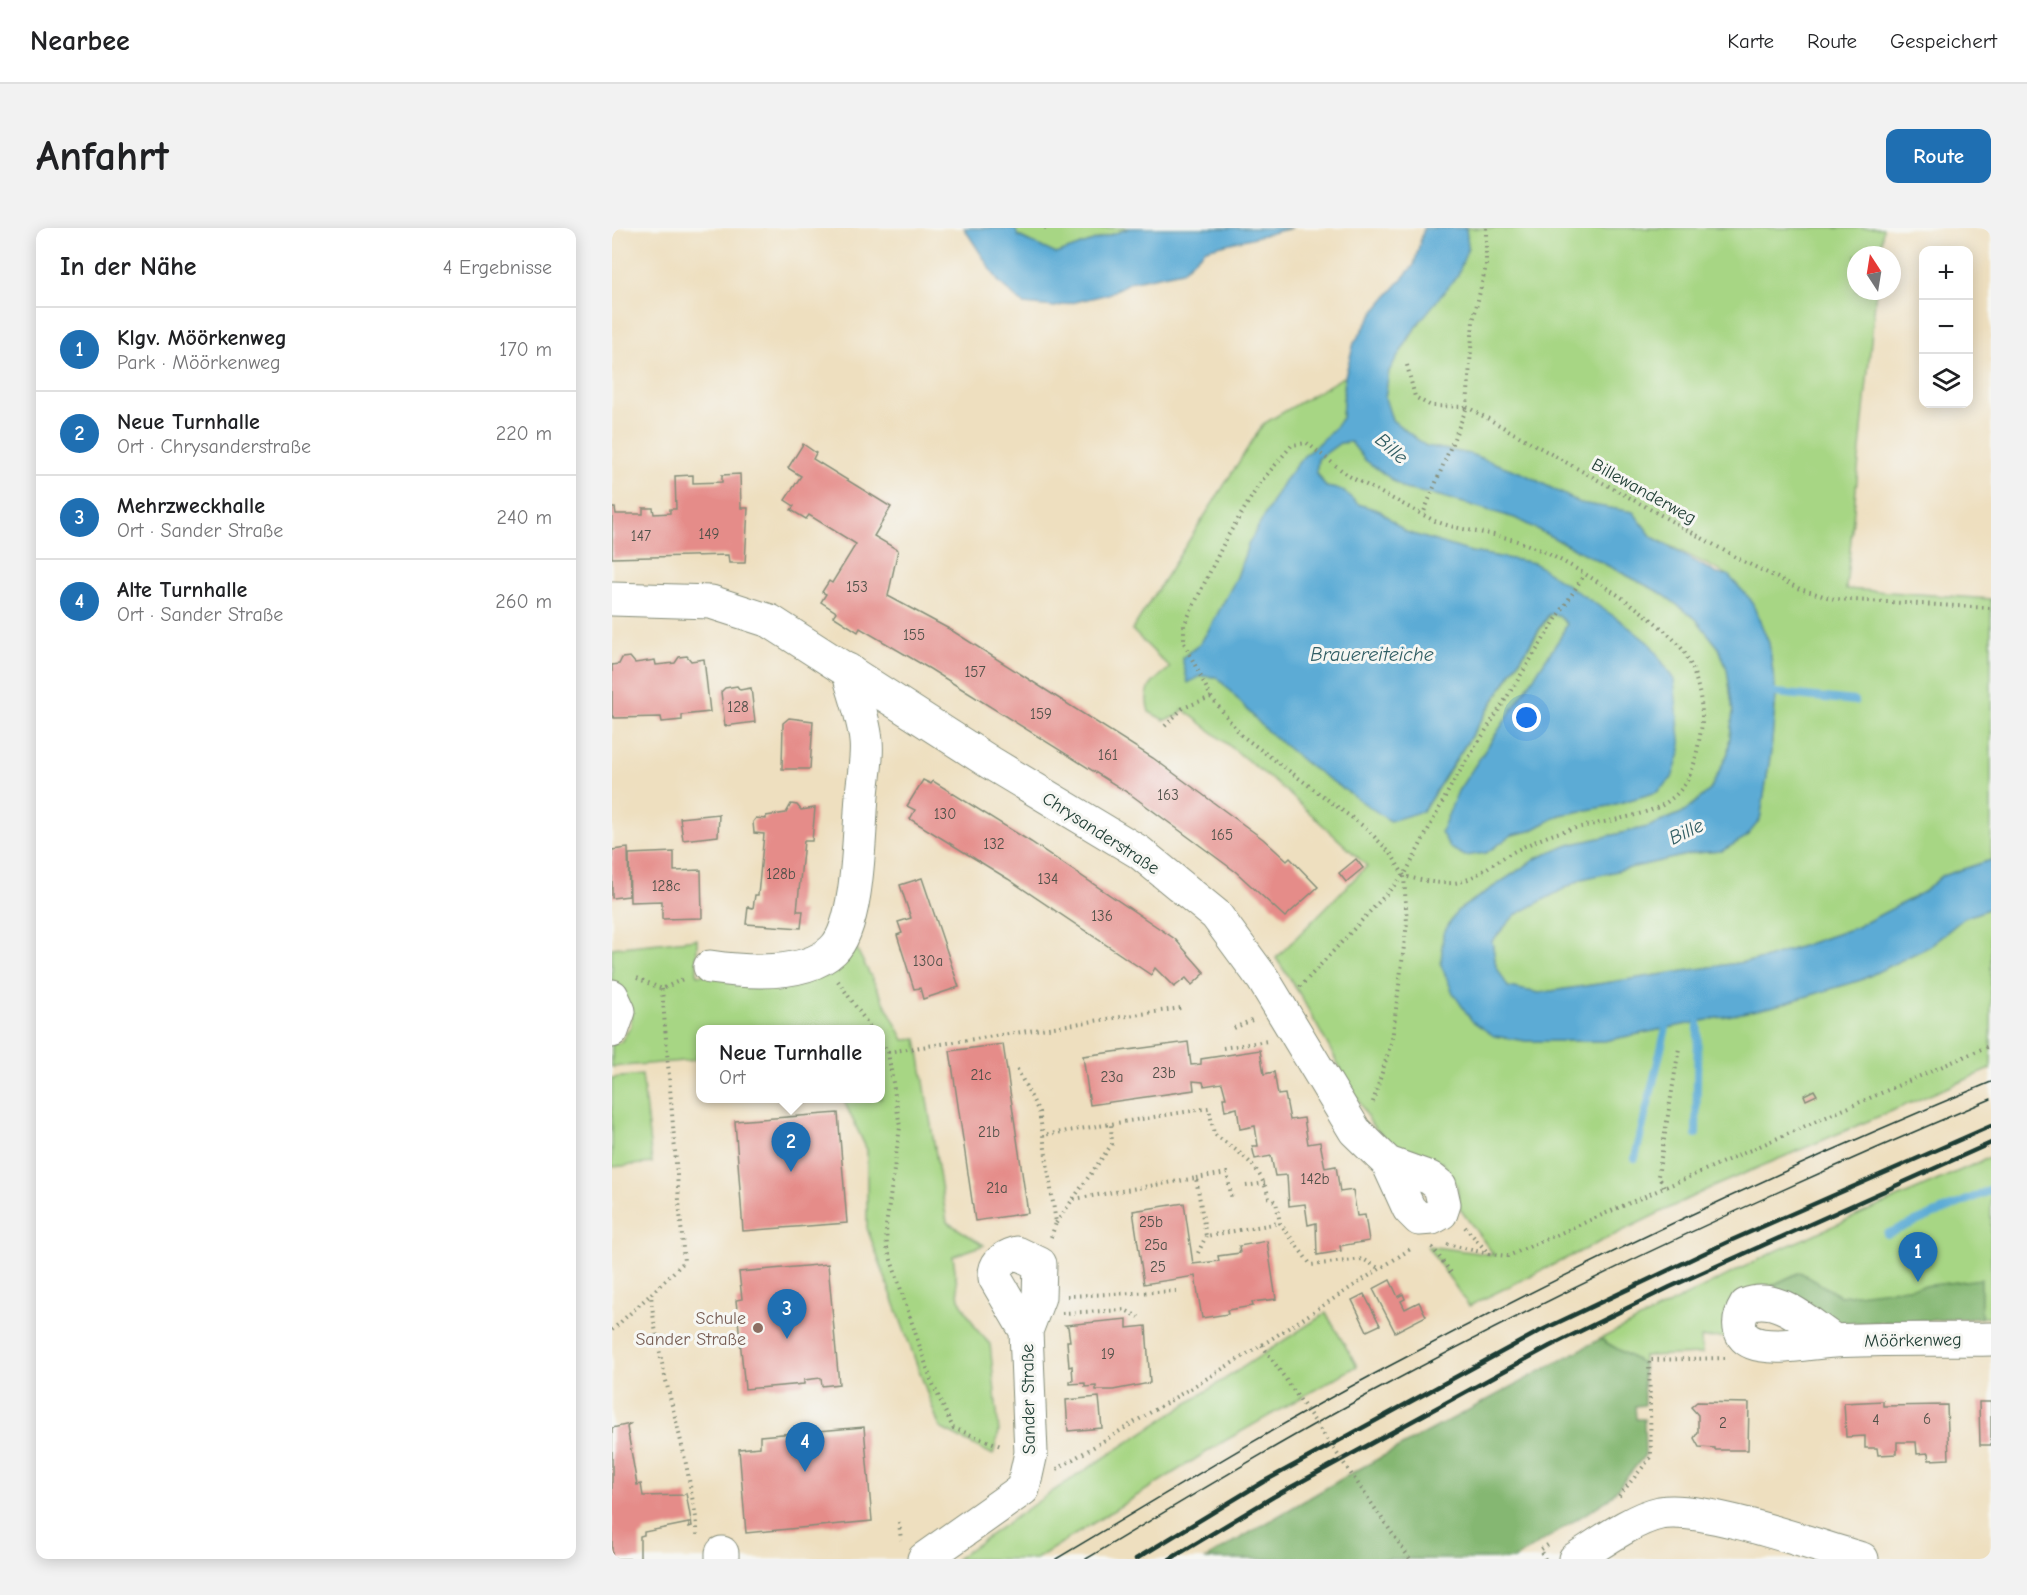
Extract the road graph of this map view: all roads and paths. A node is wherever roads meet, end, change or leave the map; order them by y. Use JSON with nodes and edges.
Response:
{"nodes":[{"id":1,"x":1486,"y":228,"type":"edge"},
{"id":2,"x":1407,"y":365,"type":"dead end"},
{"id":3,"x":1467,"y":407,"type":"junction"},
{"id":4,"x":1423,"y":514,"type":"junction"},
{"id":5,"x":1583,"y":577,"type":"junction"},
{"id":6,"x":612,"y":599,"type":"edge"},
{"id":7,"x":1991,"y":608,"type":"edge"},
{"id":8,"x":848,"y":670,"type":"junction"},
{"id":9,"x":1211,"y":697,"type":"junction"},
{"id":10,"x":1165,"y":726,"type":"dead end"},
{"id":11,"x":1404,"y":876,"type":"junction"},
{"id":12,"x":819,"y":961,"type":"junction"},
{"id":13,"x":710,"y":967,"type":"joint"},
{"id":14,"x":622,"y":986,"type":"edge"},
{"id":15,"x":662,"y":989,"type":"junction"},
{"id":16,"x":1280,"y":1007,"type":"junction"},
{"id":17,"x":1181,"y":1008,"type":"dead end"},
{"id":18,"x":869,"y":1025,"type":"edge"},
{"id":19,"x":612,"y":1031,"type":"edge"},
{"id":20,"x":1260,"y":1042,"type":"dead end"},
{"id":21,"x":1991,"y":1045,"type":"edge"},
{"id":22,"x":885,"y":1048,"type":"edge"},
{"id":23,"x":1222,"y":1048,"type":"dead end"},
{"id":24,"x":1679,"y":1048,"type":"dead end"},
{"id":25,"x":888,"y":1052,"type":"junction"},
{"id":26,"x":1017,"y":1069,"type":"dead end"},
{"id":27,"x":1111,"y":1124,"type":"junction"},
{"id":28,"x":1355,"y":1131,"type":"junction"},
{"id":29,"x":1043,"y":1135,"type":"junction"},
{"id":30,"x":1196,"y":1178,"type":"junction"},
{"id":31,"x":1265,"y":1183,"type":"junction"},
{"id":32,"x":1246,"y":1186,"type":"dead end"},
{"id":33,"x":1664,"y":1186,"type":"junction"},
{"id":34,"x":1074,"y":1199,"type":"junction"},
{"id":35,"x":1232,"y":1200,"type":"dead end"},
{"id":36,"x":1444,"y":1204,"type":"joint"},
{"id":37,"x":1056,"y":1223,"type":"junction"},
{"id":38,"x":1280,"y":1223,"type":"junction"},
{"id":39,"x":1206,"y":1236,"type":"junction"},
{"id":40,"x":1437,"y":1241,"type":"dead end"},
{"id":41,"x":1417,"y":1245,"type":"dead end"},
{"id":42,"x":1198,"y":1253,"type":"dead end"},
{"id":43,"x":1489,"y":1254,"type":"junction"},
{"id":44,"x":1040,"y":1264,"type":"junction"},
{"id":45,"x":1380,"y":1269,"type":"junction"},
{"id":46,"x":1177,"y":1291,"type":"dead end"},
{"id":47,"x":651,"y":1294,"type":"junction"},
{"id":48,"x":1032,"y":1314,"type":"junction"},
{"id":49,"x":1139,"y":1317,"type":"dead end"},
{"id":50,"x":612,"y":1330,"type":"edge"},
{"id":51,"x":1743,"y":1334,"type":"junction"},
{"id":52,"x":1991,"y":1339,"type":"edge"},
{"id":53,"x":1835,"y":1341,"type":"junction"},
{"id":54,"x":1262,"y":1345,"type":"junction"},
{"id":55,"x":1031,"y":1453,"type":"junction"},
{"id":56,"x":1023,"y":1489,"type":"junction"},
{"id":57,"x":1613,"y":1504,"type":"dead end"},
{"id":58,"x":1566,"y":1549,"type":"edge"},
{"id":59,"x":714,"y":1551,"type":"edge"},
{"id":60,"x":1823,"y":1553,"type":"edge"},
{"id":61,"x":924,"y":1559,"type":"edge"},
{"id":62,"x":1410,"y":1559,"type":"edge"},
{"id":63,"x":1545,"y":1559,"type":"edge"},
{"id":64,"x":1862,"y":1559,"type":"edge"}],
"edges":[{"from":1,"to":3,"type":"path"},
{"from":2,"to":3,"type":"path"},
{"from":3,"to":4,"type":"path"},
{"from":3,"to":7,"type":"path","name":"Billewanderweg"},
{"from":4,"to":5,"type":"path"},
{"from":4,"to":9,"type":"path"},
{"from":5,"to":11,"type":"path"},
{"from":5,"to":11,"type":"path"},
{"from":6,"to":8,"type":"street","name":"Chrysanderstraße"},
{"from":8,"to":12,"type":"street"},
{"from":8,"to":16,"type":"street","name":"Chrysanderstraße"},
{"from":9,"to":10,"type":"path"},
{"from":9,"to":11,"type":"path"},
{"from":11,"to":16,"type":"path"},
{"from":11,"to":28,"type":"path"},
{"from":12,"to":13,"type":"street"},
{"from":12,"to":18,"type":"path"},
{"from":13,"to":15,"type":"path"},
{"from":14,"to":15,"type":"path"},
{"from":14,"to":19,"type":"street"},
{"from":15,"to":47,"type":"path"},
{"from":16,"to":28,"type":"street","name":"Chrysanderstraße"},
{"from":17,"to":25,"type":"path"},
{"from":20,"to":23,"type":"path"},
{"from":21,"to":33,"type":"path"},
{"from":22,"to":25,"type":"path"},
{"from":24,"to":33,"type":"path"},
{"from":25,"to":55,"type":"path"},
{"from":26,"to":29,"type":"path"},
{"from":27,"to":29,"type":"path"},
{"from":27,"to":31,"type":"path"},
{"from":27,"to":34,"type":"path"},
{"from":28,"to":36,"type":"street","name":"Chrysanderstraße"},
{"from":29,"to":37,"type":"path"},
{"from":30,"to":34,"type":"path"},
{"from":30,"to":35,"type":"path"},
{"from":30,"to":39,"type":"path"},
{"from":31,"to":32,"type":"path"},
{"from":31,"to":38,"type":"path"},
{"from":33,"to":43,"type":"path"},
{"from":34,"to":37,"type":"path"},
{"from":36,"to":43,"type":"path"},
{"from":37,"to":44,"type":"path"},
{"from":38,"to":39,"type":"path"},
{"from":38,"to":45,"type":"path"},
{"from":39,"to":42,"type":"path"},
{"from":40,"to":43,"type":"path"},
{"from":41,"to":45,"type":"path"},
{"from":44,"to":48,"type":"street","name":"Sander Straße"},
{"from":44,"to":48,"type":"street","name":"Sander Straße"},
{"from":45,"to":54,"type":"path"},
{"from":46,"to":48,"type":"path"},
{"from":47,"to":50,"type":"path"},
{"from":47,"to":59,"type":"path"},
{"from":48,"to":49,"type":"path"},
{"from":48,"to":55,"type":"street","name":"Sander Straße"},
{"from":51,"to":53,"type":"street","name":"Möörkenweg"},
{"from":51,"to":53,"type":"street"},
{"from":51,"to":57,"type":"path"},
{"from":52,"to":53,"type":"street","name":"Möörkenweg"},
{"from":54,"to":56,"type":"path"},
{"from":54,"to":62,"type":"path","bridge":true},
{"from":55,"to":56,"type":"street","name":"Sander Straße"},
{"from":56,"to":61,"type":"street"},
{"from":58,"to":60,"type":"street"},
{"from":58,"to":63,"type":"path"},
{"from":60,"to":64,"type":"street"}]}
